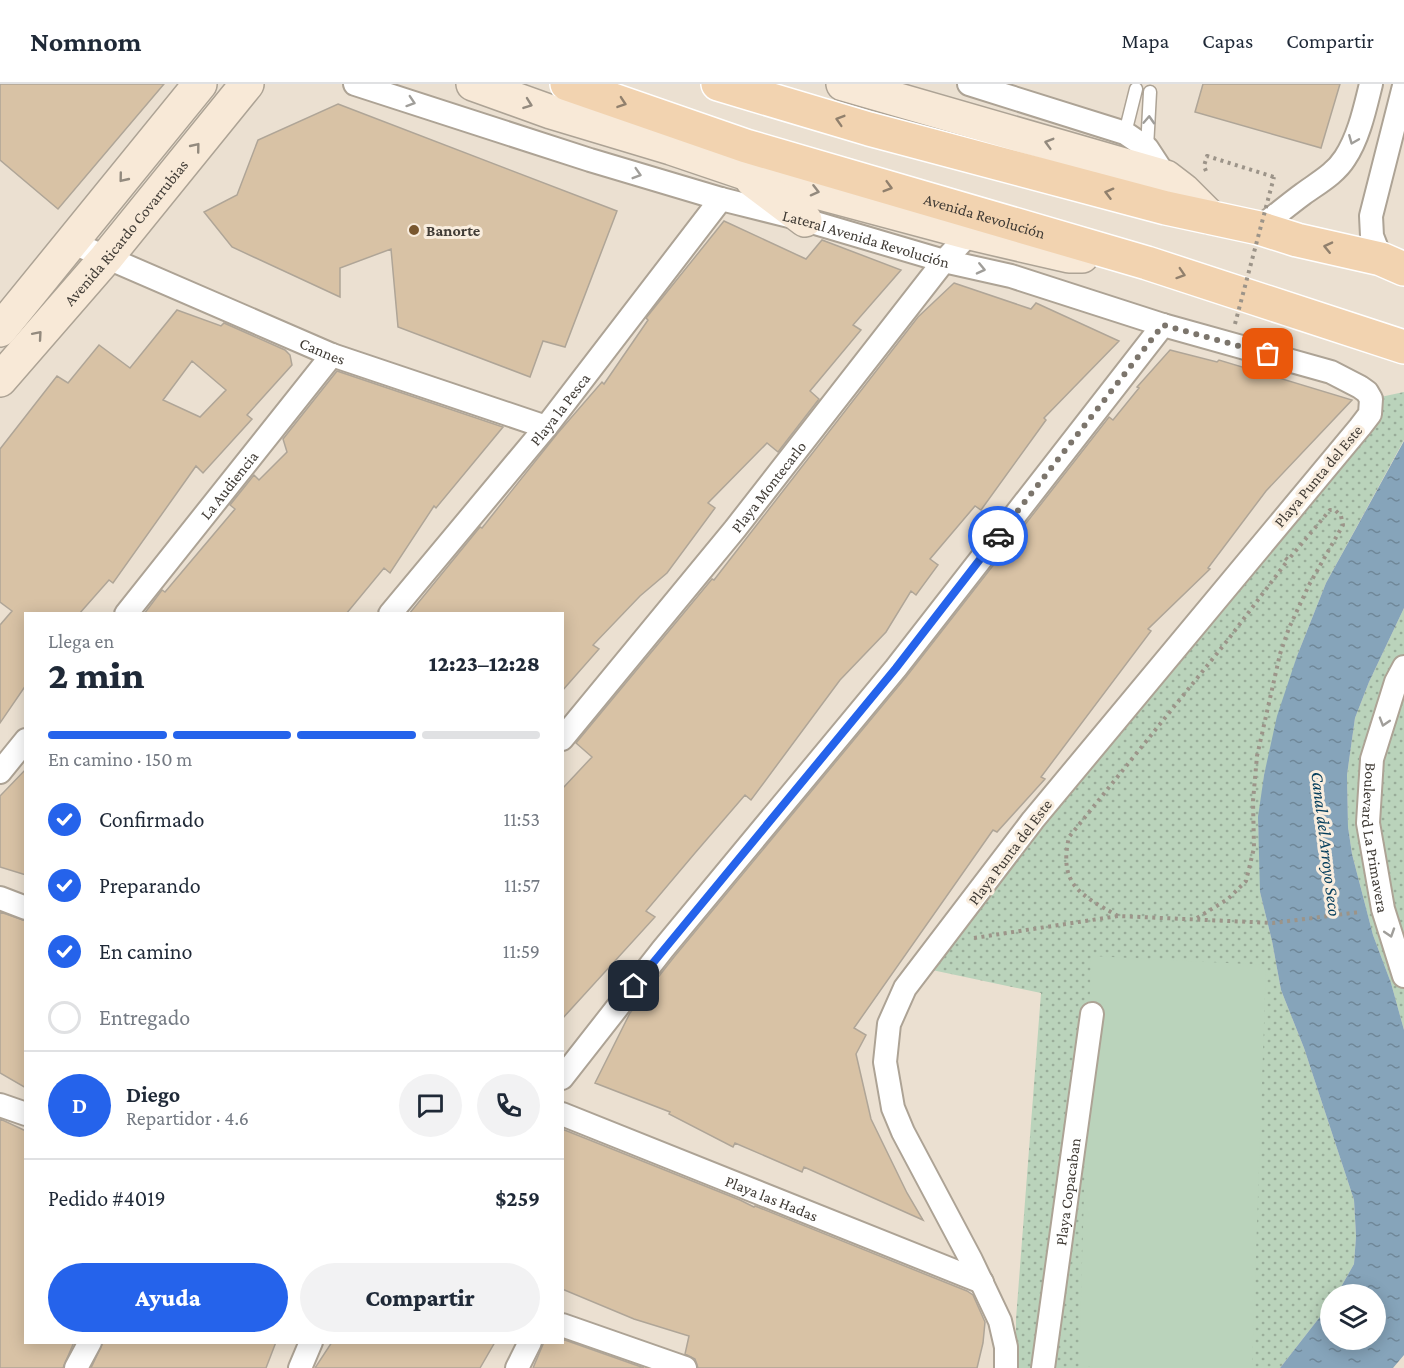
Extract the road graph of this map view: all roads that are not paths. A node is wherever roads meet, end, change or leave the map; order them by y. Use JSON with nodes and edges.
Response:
{"nodes":[{"id":1,"x":200,"y":84,"type":"edge"},
{"id":2,"x":248,"y":84,"type":"edge"},
{"id":3,"x":355,"y":84,"type":"edge"},
{"id":4,"x":473,"y":84,"type":"edge"},
{"id":5,"x":567,"y":84,"type":"edge"},
{"id":6,"x":718,"y":84,"type":"edge"},
{"id":7,"x":843,"y":84,"type":"edge"},
{"id":8,"x":969,"y":84,"type":"edge"},
{"id":9,"x":1371,"y":84,"type":"edge"},
{"id":10,"x":1404,"y":86,"type":"edge"},
{"id":11,"x":1136,"y":89,"type":"dead end"},
{"id":12,"x":1150,"y":92,"type":"dead end"},
{"id":13,"x":1125,"y":133,"type":"junction"},
{"id":14,"x":1147,"y":148,"type":"junction"},
{"id":15,"x":742,"y":172,"type":"junction"},
{"id":16,"x":1166,"y":177,"type":"junction"},
{"id":17,"x":721,"y":200,"type":"junction"},
{"id":18,"x":1210,"y":217,"type":"junction"},
{"id":19,"x":805,"y":220,"type":"junction"},
{"id":20,"x":1259,"y":228,"type":"junction"},
{"id":21,"x":970,"y":233,"type":"junction"},
{"id":22,"x":71,"y":242,"type":"junction"},
{"id":23,"x":106,"y":258,"type":"junction"},
{"id":24,"x":1125,"y":258,"type":"junction"},
{"id":25,"x":944,"y":261,"type":"junction"},
{"id":26,"x":1392,"y":264,"type":"edge"},
{"id":27,"x":1163,"y":325,"type":"junction"},
{"id":28,"x":0,"y":330,"type":"edge"},
{"id":29,"x":1392,"y":343,"type":"edge"},
{"id":30,"x":332,"y":355,"type":"junction"},
{"id":31,"x":0,"y":380,"type":"edge"},
{"id":32,"x":1371,"y":399,"type":"joint"},
{"id":33,"x":546,"y":427,"type":"junction"},
{"id":34,"x":128,"y":612,"type":"edge"},
{"id":35,"x":392,"y":612,"type":"edge"},
{"id":36,"x":1404,"y":667,"type":"edge"},
{"id":37,"x":564,"y":737,"type":"edge"},
{"id":38,"x":24,"y":742,"type":"edge"},
{"id":39,"x":0,"y":772,"type":"edge"},
{"id":40,"x":0,"y":898,"type":"edge"},
{"id":41,"x":24,"y":907,"type":"edge"},
{"id":42,"x":1404,"y":976,"type":"edge"},
{"id":43,"x":564,"y":1075,"type":"edge"},
{"id":44,"x":0,"y":1106,"type":"edge"},
{"id":45,"x":24,"y":1113,"type":"edge"},
{"id":46,"x":564,"y":1115,"type":"edge"},
{"id":47,"x":982,"y":1282,"type":"junction"},
{"id":48,"x":564,"y":1326,"type":"edge"},
{"id":49,"x":89,"y":1344,"type":"edge"},
{"id":50,"x":310,"y":1344,"type":"edge"},
{"id":51,"x":529,"y":1344,"type":"edge"},
{"id":52,"x":76,"y":1368,"type":"edge"},
{"id":53,"x":300,"y":1368,"type":"edge"},
{"id":54,"x":517,"y":1368,"type":"edge"},
{"id":55,"x":685,"y":1368,"type":"edge"},
{"id":56,"x":1006,"y":1368,"type":"edge"},
{"id":57,"x":1043,"y":1368,"type":"edge"},
{"id":58,"x":1051,"y":1368,"type":"edge"}],
"edges":[{"from":1,"to":22,"type":"street","one_way":true},
{"from":23,"to":2,"type":"street","name":"Avenida Ricardo Covarrubias","one_way":true},
{"from":3,"to":17,"type":"street","name":"Lateral Avenida Revolución","one_way":true},
{"from":4,"to":15,"type":"street","one_way":true},
{"from":5,"to":24,"type":"main road","name":"Avenida Revolución","one_way":true},
{"from":18,"to":6,"type":"main road","one_way":true},
{"from":16,"to":7,"type":"street","one_way":true},
{"from":8,"to":13,"type":"street"},
{"from":9,"to":20,"type":"street","one_way":true},
{"from":10,"to":26,"type":"street"},
{"from":11,"to":13,"type":"lane"},
{"from":14,"to":12,"type":"lane","one_way":true},
{"from":13,"to":14,"type":"street"},
{"from":14,"to":16,"type":"street"},
{"from":15,"to":19,"type":"street"},
{"from":15,"to":21,"type":"street","one_way":true},
{"from":16,"to":18,"type":"street"},
{"from":17,"to":19,"type":"street","name":"Lateral Avenida Revolución"},
{"from":17,"to":33,"type":"street","name":"Playa la Pesca"},
{"from":18,"to":20,"type":"main road"},
{"from":19,"to":25,"type":"street","name":"Lateral Avenida Revolución"},
{"from":26,"to":20,"type":"main road","one_way":true},
{"from":21,"to":24,"type":"street"},
{"from":21,"to":25,"type":"street","name":"Playa Montecarlo"},
{"from":22,"to":23,"type":"street","name":"Cannes"},
{"from":22,"to":28,"type":"street"},
{"from":23,"to":30,"type":"street","name":"Cannes"},
{"from":31,"to":23,"type":"street","name":"Avenida Ricardo Covarrubias","one_way":true},
{"from":24,"to":29,"type":"main road","name":"Avenida Revolución","one_way":true},
{"from":25,"to":27,"type":"street","name":"Lateral Avenida Revolución","one_way":true},
{"from":25,"to":37,"type":"street","name":"Playa Montecarlo"},
{"from":27,"to":32,"type":"street","name":"Lateral Avenida Revolución"},
{"from":27,"to":43,"type":"street"},
{"from":30,"to":33,"type":"street","name":"Cannes"},
{"from":30,"to":34,"type":"street","name":"La Audiencia"},
{"from":32,"to":47,"type":"street","name":"Playa Punta del Este"},
{"from":33,"to":35,"type":"street","name":"Playa la Pesca"},
{"from":36,"to":42,"type":"street","name":"Boulevard La Primavera","one_way":true},
{"from":38,"to":39,"type":"street"},
{"from":40,"to":41,"type":"street"},
{"from":44,"to":45,"type":"street"},
{"from":46,"to":47,"type":"street","name":"Playa las Hadas"},
{"from":47,"to":56,"type":"street","name":"Playa Punta del Este"},
{"from":48,"to":55,"type":"street"},
{"from":49,"to":52,"type":"street"},
{"from":50,"to":53,"type":"street"},
{"from":51,"to":54,"type":"street"},
{"from":57,"to":58,"type":"street","name":"Playa Copacaban"}]}
